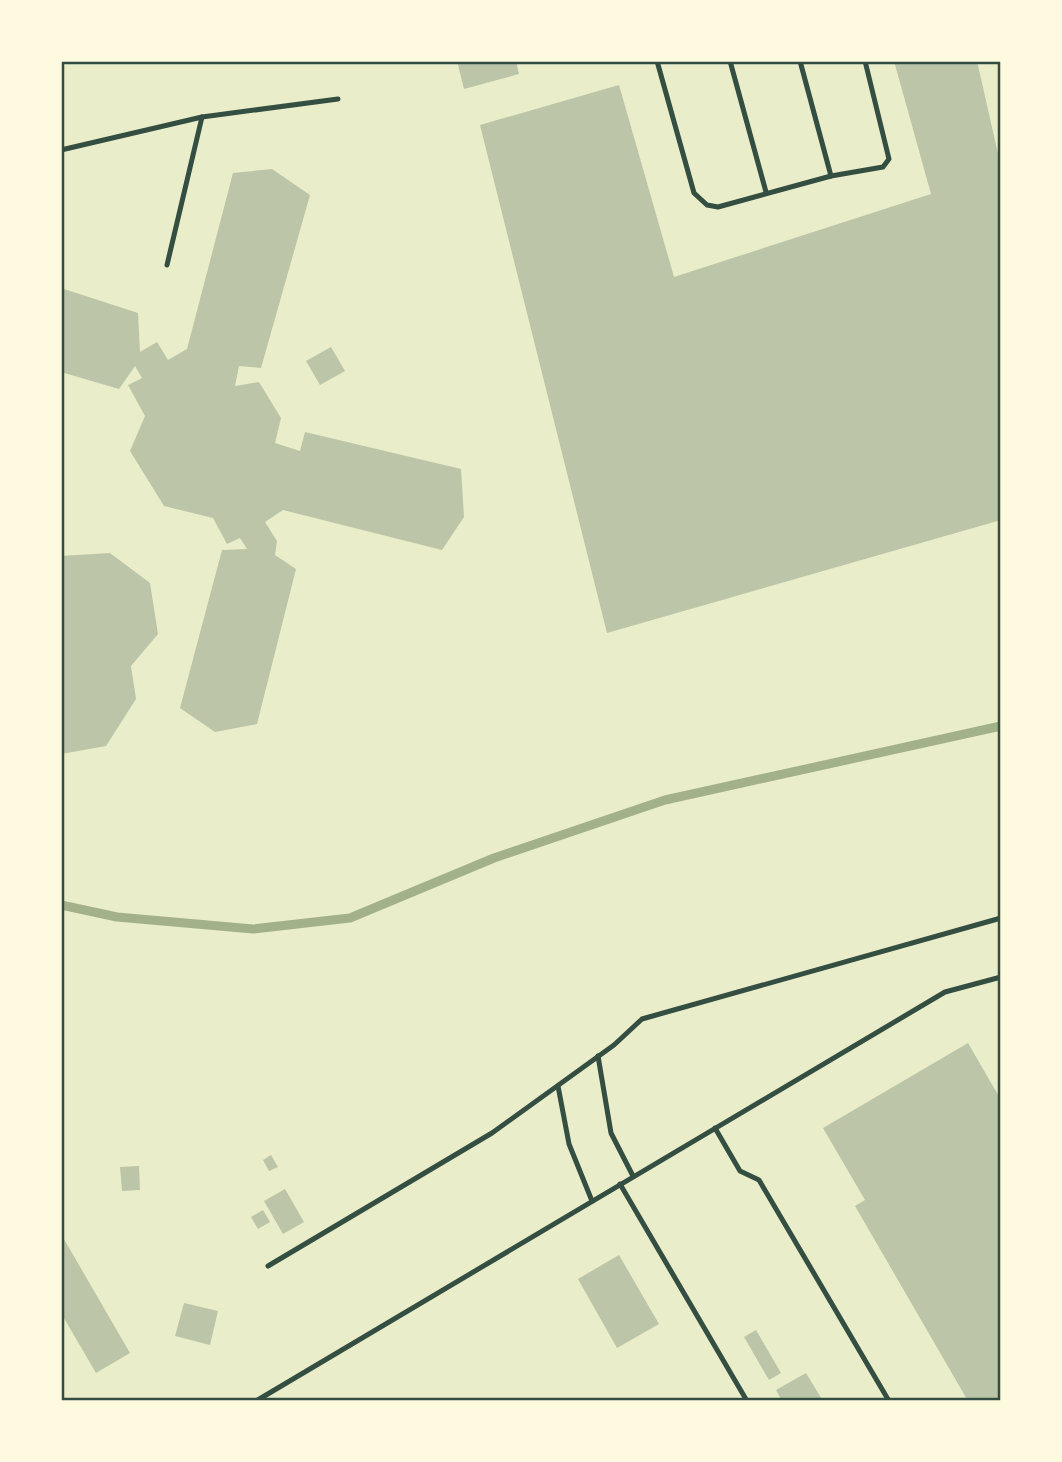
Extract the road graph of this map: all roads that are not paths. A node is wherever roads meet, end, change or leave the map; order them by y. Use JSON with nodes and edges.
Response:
{"nodes":[{"id":1,"x":657,"y":61,"type":"edge"},
{"id":2,"x":730,"y":61,"type":"edge"},
{"id":3,"x":800,"y":61,"type":"edge"},
{"id":4,"x":865,"y":61,"type":"edge"},
{"id":5,"x":338,"y":99,"type":"dead end"},
{"id":6,"x":202,"y":117,"type":"junction"},
{"id":7,"x":61,"y":150,"type":"edge"},
{"id":8,"x":831,"y":176,"type":"junction"},
{"id":9,"x":766,"y":192,"type":"junction"},
{"id":10,"x":167,"y":265,"type":"dead end"},
{"id":11,"x":1001,"y":918,"type":"edge"},
{"id":12,"x":1001,"y":977,"type":"edge"},
{"id":13,"x":598,"y":1056,"type":"junction"},
{"id":14,"x":558,"y":1086,"type":"junction"},
{"id":15,"x":715,"y":1128,"type":"junction"},
{"id":16,"x":633,"y":1176,"type":"junction"},
{"id":17,"x":620,"y":1184,"type":"junction"},
{"id":18,"x":592,"y":1201,"type":"junction"},
{"id":19,"x":268,"y":1266,"type":"dead end"},
{"id":20,"x":256,"y":1401,"type":"edge"},
{"id":21,"x":747,"y":1401,"type":"edge"},
{"id":22,"x":889,"y":1401,"type":"edge"}],
"edges":[{"from":1,"to":9,"type":"lane"},
{"from":2,"to":9,"type":"lane"},
{"from":3,"to":8,"type":"lane"},
{"from":4,"to":8,"type":"lane"},
{"from":5,"to":6,"type":"lane"},
{"from":6,"to":7,"type":"lane"},
{"from":6,"to":10,"type":"lane"},
{"from":8,"to":9,"type":"lane"},
{"from":11,"to":13,"type":"lane"},
{"from":12,"to":15,"type":"lane"},
{"from":13,"to":14,"type":"lane"},
{"from":13,"to":16,"type":"lane"},
{"from":14,"to":18,"type":"lane"},
{"from":14,"to":19,"type":"lane"},
{"from":15,"to":16,"type":"lane"},
{"from":15,"to":22,"type":"lane"},
{"from":16,"to":17,"type":"lane"},
{"from":17,"to":18,"type":"lane"},
{"from":17,"to":21,"type":"lane"},
{"from":18,"to":20,"type":"lane"}]}
